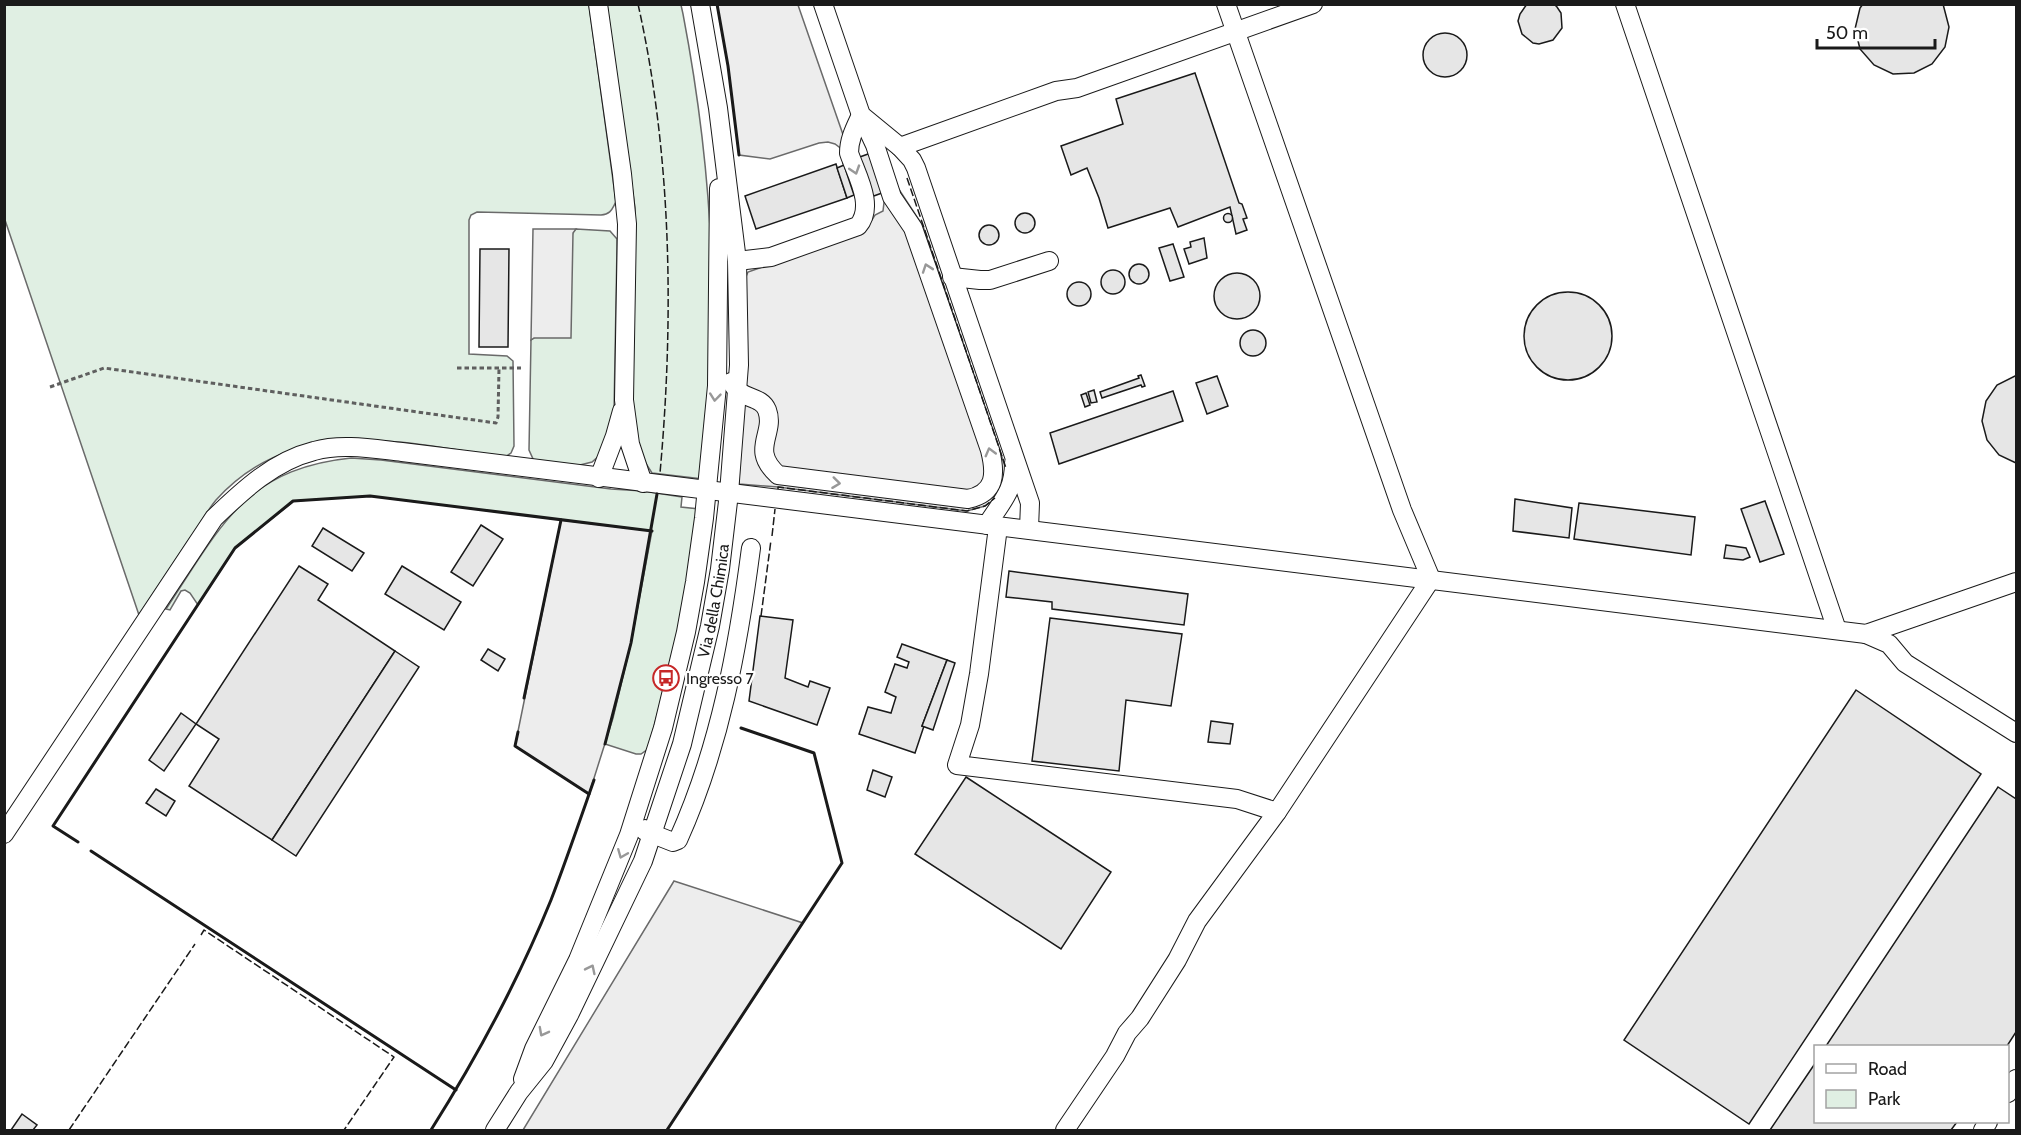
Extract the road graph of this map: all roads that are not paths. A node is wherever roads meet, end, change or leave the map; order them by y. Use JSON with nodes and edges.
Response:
{"nodes":[{"id":1,"x":598,"y":4,"type":"edge"},
{"id":2,"x":700,"y":4,"type":"edge"},
{"id":3,"x":823,"y":4,"type":"edge"},
{"id":4,"x":1226,"y":4,"type":"edge"},
{"id":5,"x":1314,"y":4,"type":"edge"},
{"id":6,"x":1625,"y":4,"type":"edge"},
{"id":7,"x":1236,"y":32,"type":"junction"},
{"id":8,"x":718,"y":108,"type":"junction"},
{"id":9,"x":861,"y":115,"type":"junction"},
{"id":10,"x":900,"y":147,"type":"junction"},
{"id":11,"x":719,"y":189,"type":"junction"},
{"id":12,"x":737,"y":261,"type":"junction"},
{"id":13,"x":1049,"y":261,"type":"dead end"},
{"id":14,"x":952,"y":277,"type":"junction"},
{"id":15,"x":737,"y":390,"type":"junction"},
{"id":16,"x":624,"y":400,"type":"junction"},
{"id":17,"x":1014,"y":455,"type":"junction"},
{"id":18,"x":599,"y":478,"type":"junction"},
{"id":19,"x":643,"y":483,"type":"junction"},
{"id":20,"x":706,"y":492,"type":"junction"},
{"id":21,"x":729,"y":494,"type":"junction"},
{"id":22,"x":992,"y":526,"type":"junction"},
{"id":23,"x":1029,"y":530,"type":"junction"},
{"id":24,"x":751,"y":548,"type":"dead end"},
{"id":25,"x":1431,"y":579,"type":"junction"},
{"id":26,"x":695,"y":582,"type":"junction"},
{"id":27,"x":2016,"y":582,"type":"edge"},
{"id":28,"x":1836,"y":630,"type":"junction"},
{"id":29,"x":1866,"y":634,"type":"junction"},
{"id":30,"x":2016,"y":734,"type":"edge"},
{"id":31,"x":1277,"y":812,"type":"junction"},
{"id":32,"x":4,"y":834,"type":"edge"},
{"id":33,"x":653,"y":834,"type":"junction"},
{"id":34,"x":519,"y":1092,"type":"junction"},
{"id":35,"x":495,"y":1131,"type":"edge"},
{"id":36,"x":1065,"y":1131,"type":"edge"}],
"edges":[{"from":1,"to":16,"type":"lane"},
{"from":2,"to":8,"type":"lane","name":"Via della Chimica"},
{"from":3,"to":9,"type":"lane"},
{"from":4,"to":7,"type":"lane"},
{"from":5,"to":7,"type":"lane"},
{"from":6,"to":28,"type":"lane"},
{"from":7,"to":10,"type":"lane"},
{"from":7,"to":25,"type":"lane"},
{"from":8,"to":11,"type":"lane","name":"Via della Chimica"},
{"from":8,"to":12,"type":"lane","name":"Via della Chimica"},
{"from":9,"to":10,"type":"lane"},
{"from":9,"to":12,"type":"lane","one_way":true},
{"from":15,"to":9,"type":"lane","one_way":true},
{"from":10,"to":14,"type":"lane"},
{"from":11,"to":15,"type":"lane"},
{"from":11,"to":20,"type":"lane","name":"Via della Chimica","one_way":true},
{"from":12,"to":15,"type":"lane","name":"Via della Chimica"},
{"from":13,"to":14,"type":"lane"},
{"from":14,"to":17,"type":"lane"},
{"from":15,"to":21,"type":"lane","name":"Via della Chimica"},
{"from":16,"to":18,"type":"lane"},
{"from":16,"to":19,"type":"lane"},
{"from":17,"to":22,"type":"lane"},
{"from":17,"to":23,"type":"lane"},
{"from":18,"to":19,"type":"lane"},
{"from":18,"to":32,"type":"lane"},
{"from":19,"to":20,"type":"lane"},
{"from":20,"to":21,"type":"lane"},
{"from":20,"to":26,"type":"lane","name":"Via della Chimica"},
{"from":21,"to":22,"type":"lane"},
{"from":21,"to":33,"type":"lane","name":"Via della Chimica"},
{"from":22,"to":23,"type":"lane"},
{"from":22,"to":31,"type":"lane"},
{"from":23,"to":25,"type":"lane"},
{"from":24,"to":33,"type":"lane"},
{"from":25,"to":28,"type":"lane"},
{"from":25,"to":31,"type":"lane"},
{"from":26,"to":33,"type":"lane"},
{"from":26,"to":34,"type":"lane","name":"Via della Chimica","one_way":true},
{"from":27,"to":29,"type":"lane"},
{"from":28,"to":29,"type":"lane"},
{"from":29,"to":30,"type":"lane"},
{"from":31,"to":36,"type":"lane"},
{"from":34,"to":33,"type":"lane","name":"Via della Chimica","one_way":true},
{"from":34,"to":35,"type":"lane","name":"Via della Chimica"}]}
